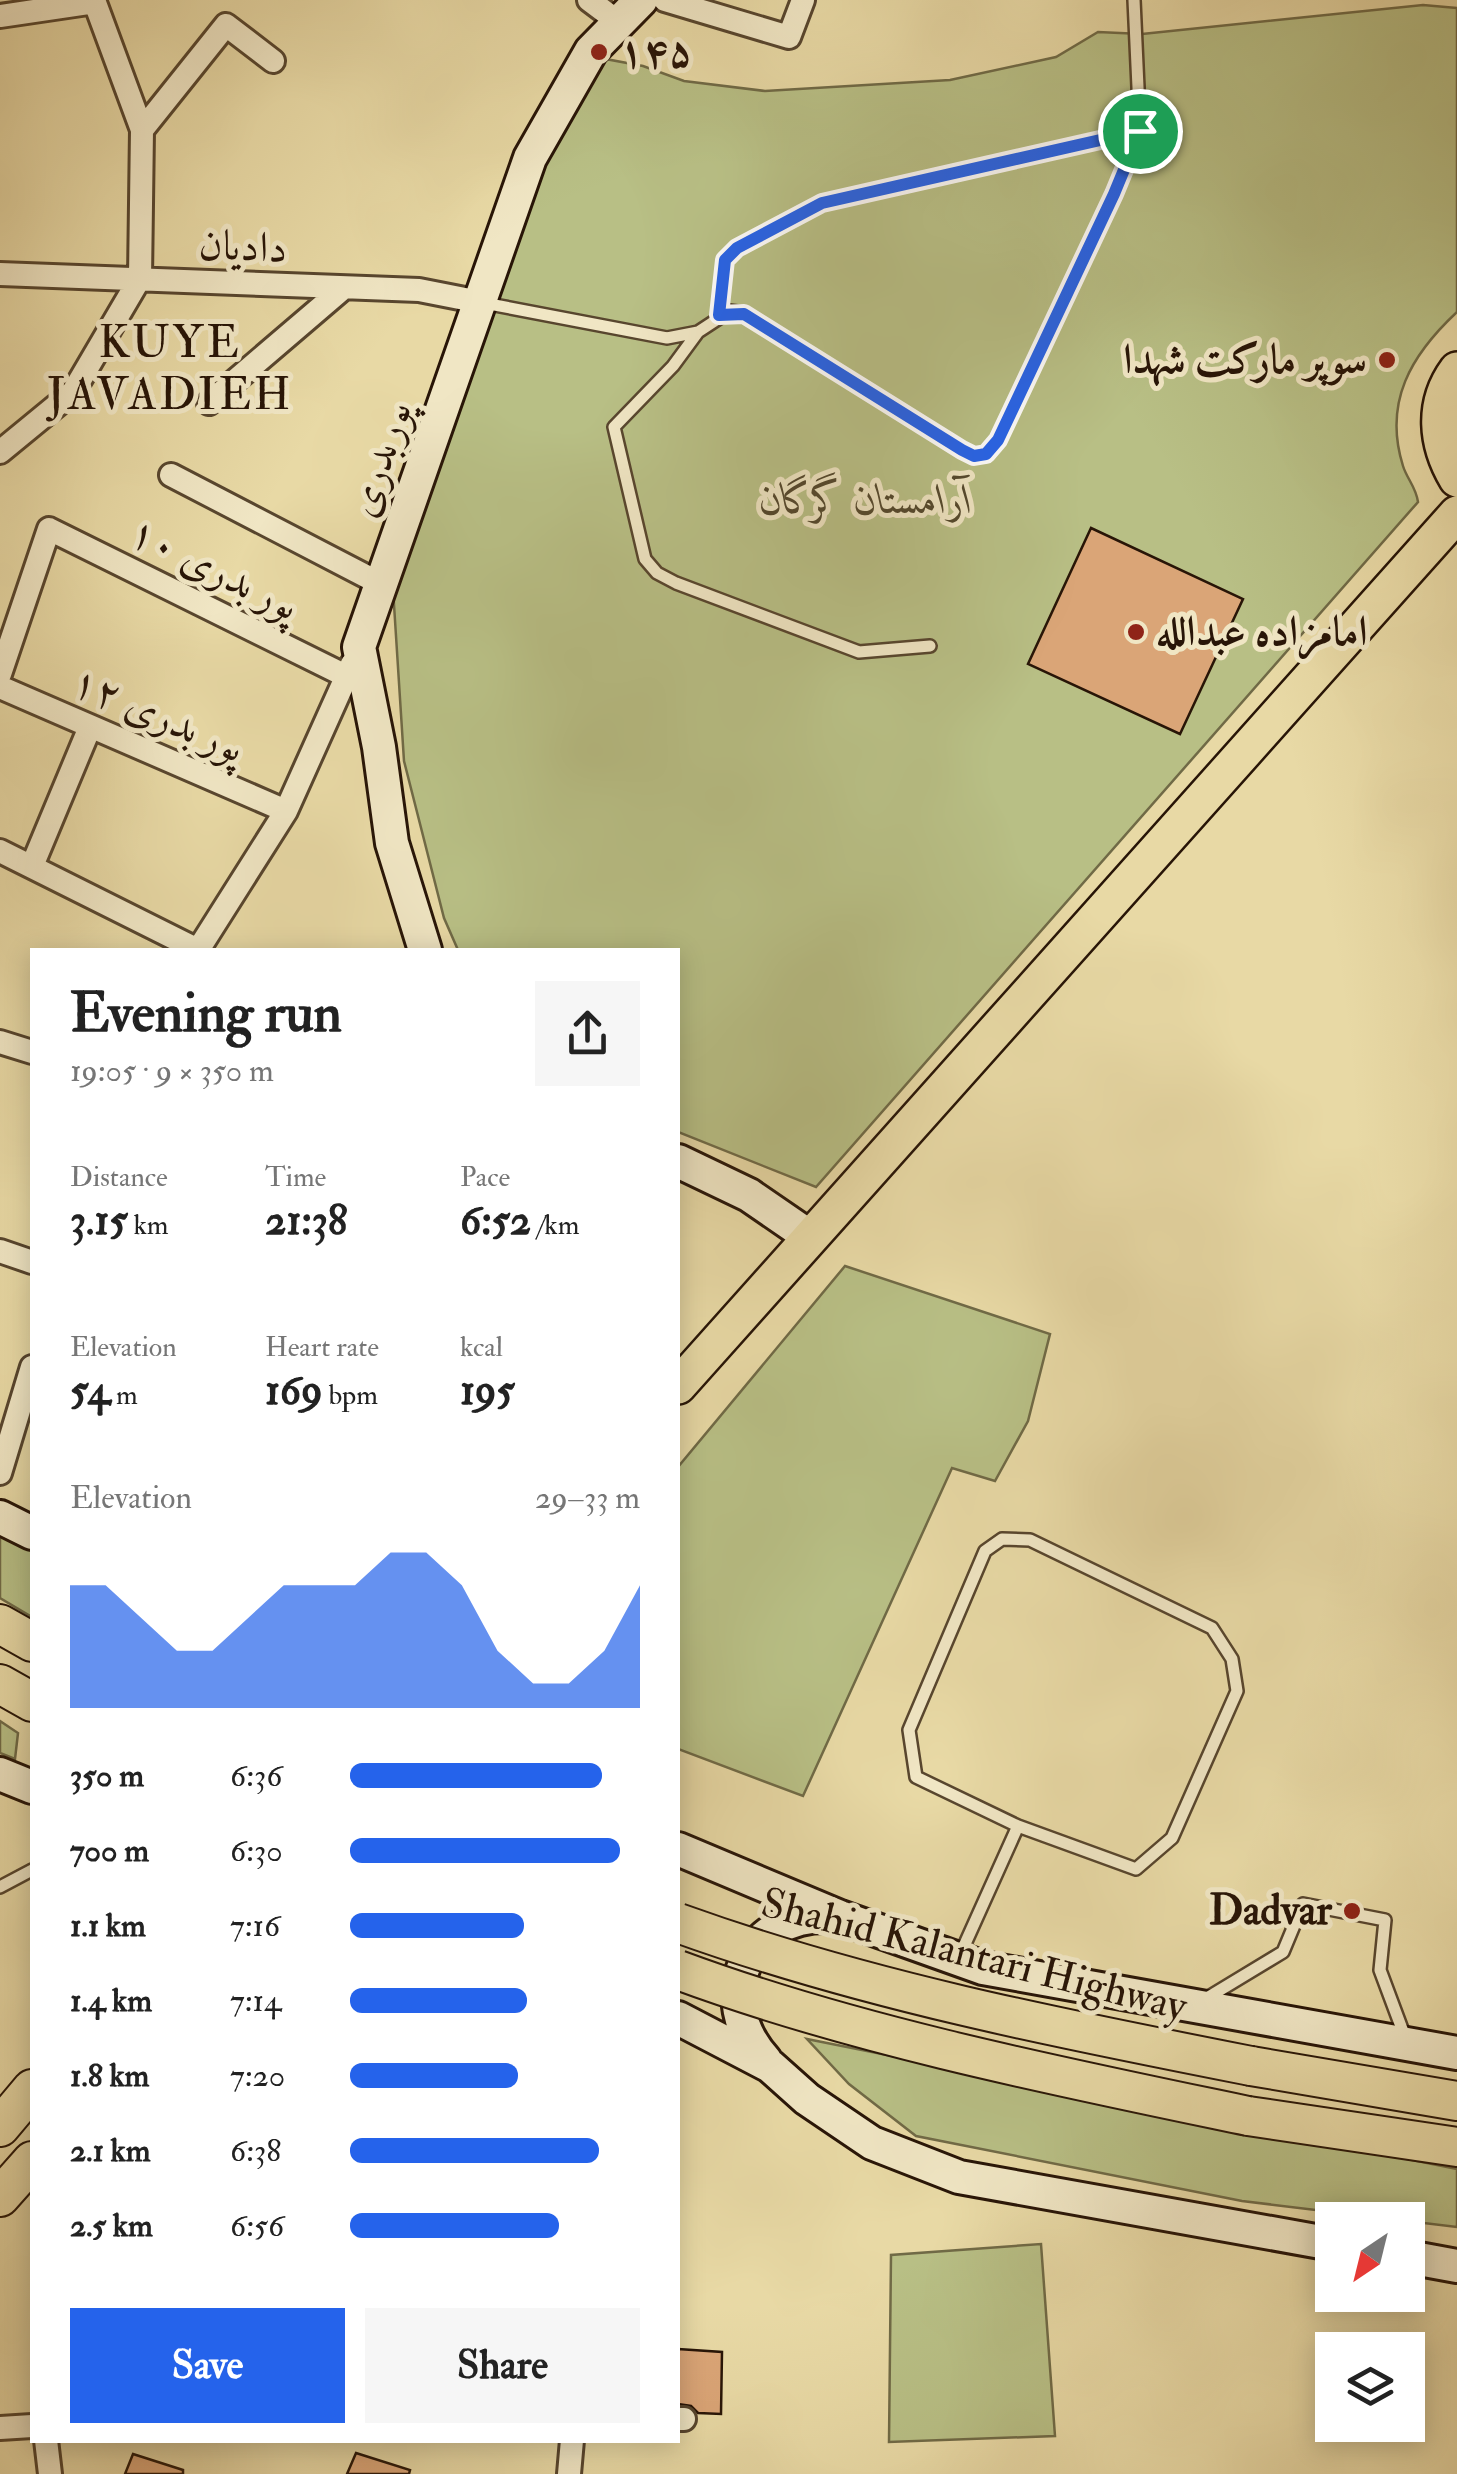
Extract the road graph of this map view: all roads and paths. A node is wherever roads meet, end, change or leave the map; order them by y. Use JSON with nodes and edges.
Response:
{"nodes":[{"id":1,"x":589,"y":0,"type":"edge"},
{"id":2,"x":665,"y":0,"type":"edge"},
{"id":3,"x":802,"y":0,"type":"edge"},
{"id":4,"x":1134,"y":0,"type":"edge"},
{"id":5,"x":94,"y":1,"type":"edge"},
{"id":6,"x":630,"y":11,"type":"edge"},
{"id":7,"x":0,"y":16,"type":"edge"},
{"id":8,"x":273,"y":62,"type":"dead end"},
{"id":9,"x":142,"y":130,"type":"junction"},
{"id":10,"x":1140,"y":131,"type":"junction"},
{"id":11,"x":0,"y":274,"type":"edge"},
{"id":12,"x":140,"y":278,"type":"junction"},
{"id":13,"x":340,"y":290,"type":"junction"},
{"id":14,"x":480,"y":302,"type":"junction"},
{"id":15,"x":719,"y":315,"type":"junction"},
{"id":16,"x":698,"y":332,"type":"junction"},
{"id":17,"x":1457,"y":370,"type":"edge"},
{"id":18,"x":208,"y":403,"type":"dead end"},
{"id":19,"x":0,"y":452,"type":"edge"},
{"id":20,"x":171,"y":475,"type":"dead end"},
{"id":21,"x":1457,"y":479,"type":"edge"},
{"id":22,"x":1457,"y":514,"type":"edge"},
{"id":23,"x":381,"y":584,"type":"junction"},
{"id":24,"x":930,"y":646,"type":"dead end"},
{"id":25,"x":352,"y":662,"type":"junction"},
{"id":26,"x":0,"y":674,"type":"edge"},
{"id":27,"x":0,"y":687,"type":"edge"},
{"id":28,"x":90,"y":726,"type":"junction"},
{"id":29,"x":286,"y":812,"type":"junction"},
{"id":30,"x":0,"y":850,"type":"edge"},
{"id":31,"x":32,"y":866,"type":"junction"},
{"id":32,"x":194,"y":948,"type":"edge"},
{"id":33,"x":199,"y":948,"type":"edge"},
{"id":34,"x":424,"y":948,"type":"edge"},
{"id":35,"x":0,"y":1042,"type":"edge"},
{"id":36,"x":30,"y":1051,"type":"edge"},
{"id":37,"x":680,"y":1162,"type":"edge"},
{"id":38,"x":810,"y":1237,"type":"junction"},
{"id":39,"x":0,"y":1251,"type":"edge"},
{"id":40,"x":30,"y":1261,"type":"edge"},
{"id":41,"x":30,"y":1374,"type":"edge"},
{"id":42,"x":680,"y":1384,"type":"edge"},
{"id":43,"x":0,"y":1473,"type":"edge"},
{"id":44,"x":0,"y":1518,"type":"edge"},
{"id":45,"x":30,"y":1533,"type":"edge"},
{"id":46,"x":0,"y":1624,"type":"edge"},
{"id":47,"x":30,"y":1641,"type":"edge"},
{"id":48,"x":0,"y":1684,"type":"edge"},
{"id":49,"x":30,"y":1701,"type":"edge"},
{"id":50,"x":0,"y":1774,"type":"edge"},
{"id":51,"x":30,"y":1787,"type":"edge"},
{"id":52,"x":1018,"y":1826,"type":"junction"},
{"id":53,"x":680,"y":1850,"type":"edge"},
{"id":54,"x":30,"y":1871,"type":"edge"},
{"id":55,"x":0,"y":1877,"type":"edge"},
{"id":56,"x":14,"y":1879,"type":"junction"},
{"id":57,"x":0,"y":1887,"type":"edge"},
{"id":58,"x":840,"y":1916,"type":"junction"},
{"id":59,"x":680,"y":1924,"type":"edge"},
{"id":60,"x":958,"y":1959,"type":"junction"},
{"id":61,"x":680,"y":1971,"type":"edge"},
{"id":62,"x":1192,"y":2006,"type":"junction"},
{"id":63,"x":680,"y":2019,"type":"edge"},
{"id":64,"x":1408,"y":2046,"type":"junction"},
{"id":65,"x":1457,"y":2053,"type":"edge"},
{"id":66,"x":770,"y":2066,"type":"junction"},
{"id":67,"x":30,"y":2091,"type":"edge"},
{"id":68,"x":1457,"y":2101,"type":"edge"},
{"id":69,"x":0,"y":2126,"type":"edge"},
{"id":70,"x":1457,"y":2147,"type":"edge"},
{"id":71,"x":30,"y":2163,"type":"edge"},
{"id":72,"x":0,"y":2197,"type":"edge"},
{"id":73,"x":1315,"y":2241,"type":"edge"},
{"id":74,"x":1425,"y":2260,"type":"edge"},
{"id":75,"x":1457,"y":2266,"type":"edge"},
{"id":76,"x":30,"y":2426,"type":"edge"},
{"id":77,"x":0,"y":2428,"type":"edge"},
{"id":78,"x":46,"y":2443,"type":"edge"},
{"id":79,"x":572,"y":2443,"type":"edge"},
{"id":80,"x":50,"y":2474,"type":"edge"},
{"id":81,"x":568,"y":2474,"type":"edge"}],
"edges":[{"from":1,"to":6,"type":"street"},
{"from":2,"to":3,"type":"street"},
{"from":4,"to":10,"type":"lane"},
{"from":5,"to":7,"type":"street"},
{"from":5,"to":9,"type":"street"},
{"from":6,"to":14,"type":"main road","name":"پوربدری"},
{"from":8,"to":9,"type":"street"},
{"from":9,"to":12,"type":"street"},
{"from":10,"to":15,"type":"lane"},
{"from":10,"to":15,"type":"lane"},
{"from":11,"to":12,"type":"street","name":"دادیان"},
{"from":12,"to":13,"type":"street","name":"دادیان"},
{"from":12,"to":19,"type":"street"},
{"from":13,"to":14,"type":"street","name":"دادیان"},
{"from":13,"to":18,"type":"street"},
{"from":14,"to":16,"type":"lane"},
{"from":14,"to":23,"type":"main road","name":"پوربدری"},
{"from":15,"to":16,"type":"lane"},
{"from":16,"to":24,"type":"lane"},
{"from":17,"to":21,"type":"main road"},
{"from":20,"to":23,"type":"street"},
{"from":22,"to":38,"type":"main road"},
{"from":23,"to":25,"type":"main road","name":"پوربدری"},
{"from":25,"to":26,"type":"street","name":"پور بدری ۱۰"},
{"from":25,"to":29,"type":"street","name":"پوربدری"},
{"from":25,"to":34,"type":"main road"},
{"from":27,"to":28,"type":"street","name":"پور بدری ۱۲"},
{"from":28,"to":29,"type":"street","name":"پور بدری ۱۲"},
{"from":28,"to":31,"type":"street"},
{"from":29,"to":33,"type":"street","name":"پوربدری"},
{"from":30,"to":31,"type":"street"},
{"from":31,"to":32,"type":"street"},
{"from":35,"to":36,"type":"street"},
{"from":37,"to":38,"type":"main road"},
{"from":38,"to":42,"type":"main road"},
{"from":39,"to":40,"type":"street"},
{"from":41,"to":43,"type":"street"},
{"from":44,"to":45,"type":"main road"},
{"from":46,"to":47,"type":"highway"},
{"from":48,"to":49,"type":"highway"},
{"from":50,"to":51,"type":"main road"},
{"from":52,"to":52,"type":"lane"},
{"from":52,"to":60,"type":"lane"},
{"from":53,"to":58,"type":"main road"},
{"from":54,"to":56,"type":"lane"},
{"from":55,"to":56,"type":"lane"},
{"from":56,"to":57,"type":"lane"},
{"from":58,"to":60,"type":"main road"},
{"from":58,"to":66,"type":"main road"},
{"from":59,"to":68,"type":"highway","name":"Shahid Kalantari Highway","bridge":true},
{"from":60,"to":62,"type":"main road"},
{"from":61,"to":70,"type":"highway","bridge":true},
{"from":62,"to":64,"type":"main road"},
{"from":62,"to":64,"type":"lane"},
{"from":63,"to":66,"type":"main road"},
{"from":64,"to":65,"type":"main road"},
{"from":66,"to":73,"type":"main road"},
{"from":67,"to":69,"type":"highway"},
{"from":71,"to":72,"type":"highway"},
{"from":74,"to":75,"type":"main road"},
{"from":76,"to":77,"type":"street"},
{"from":78,"to":80,"type":"street"},
{"from":79,"to":81,"type":"street"}]}
